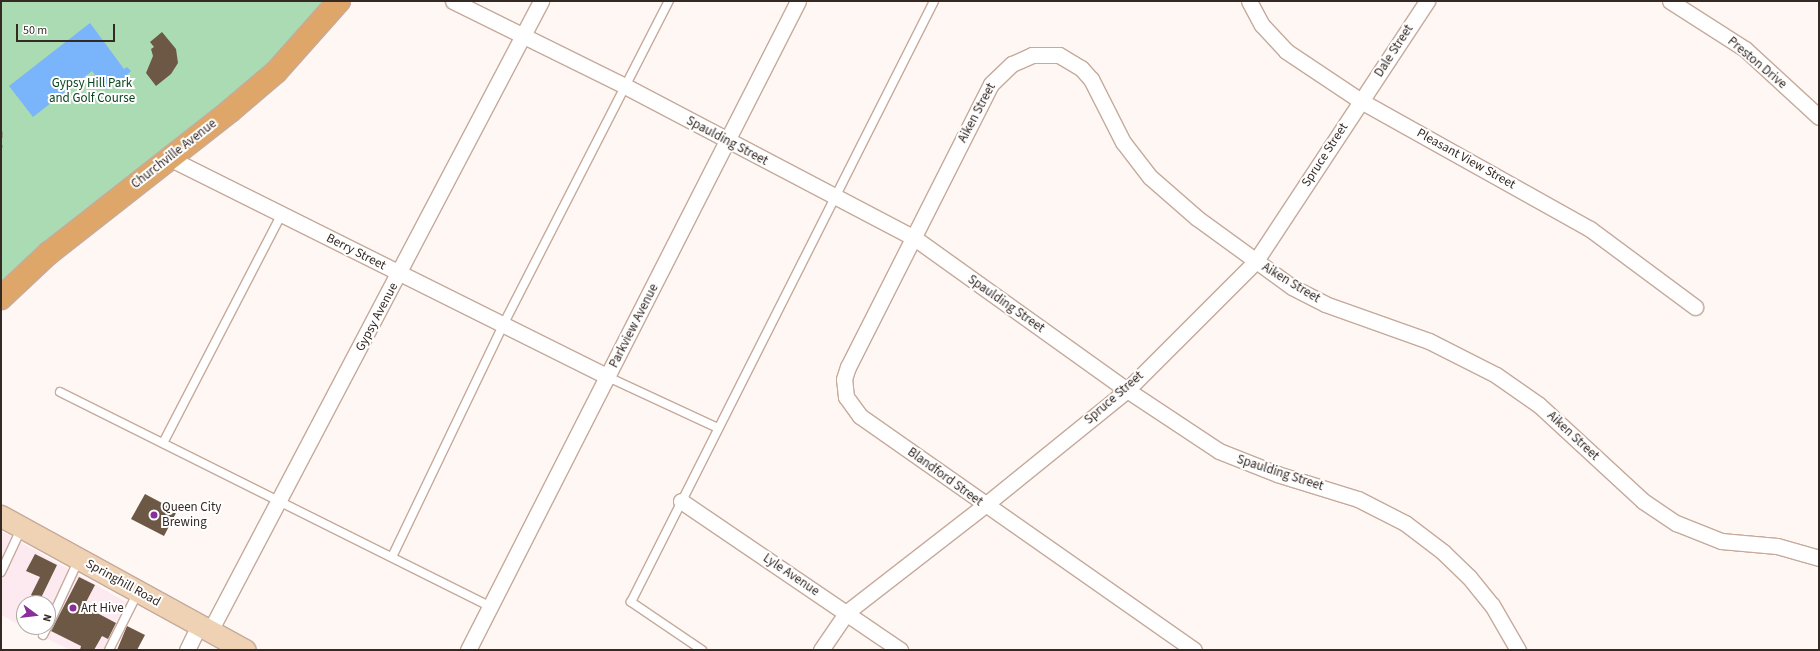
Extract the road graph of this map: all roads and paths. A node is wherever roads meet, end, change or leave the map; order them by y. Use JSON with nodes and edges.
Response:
{"nodes":[{"id":1,"x":339,"y":1,"type":"edge"},
{"id":2,"x":453,"y":1,"type":"edge"},
{"id":3,"x":541,"y":1,"type":"edge"},
{"id":4,"x":669,"y":1,"type":"edge"},
{"id":5,"x":798,"y":1,"type":"edge"},
{"id":6,"x":934,"y":1,"type":"edge"},
{"id":7,"x":1249,"y":1,"type":"edge"},
{"id":8,"x":1427,"y":1,"type":"edge"},
{"id":9,"x":1670,"y":1,"type":"edge"},
{"id":10,"x":523,"y":35,"type":"junction"},
{"id":11,"x":625,"y":86,"type":"junction"},
{"id":12,"x":1361,"y":101,"type":"junction"},
{"id":13,"x":1819,"y":117,"type":"edge"},
{"id":14,"x":727,"y":142,"type":"junction"},
{"id":15,"x":169,"y":158,"type":"junction"},
{"id":16,"x":835,"y":197,"type":"junction"},
{"id":17,"x":281,"y":215,"type":"junction"},
{"id":18,"x":912,"y":237,"type":"junction"},
{"id":19,"x":1255,"y":262,"type":"junction"},
{"id":20,"x":399,"y":274,"type":"junction"},
{"id":21,"x":1,"y":298,"type":"edge"},
{"id":22,"x":1695,"y":307,"type":"dead end"},
{"id":23,"x":503,"y":325,"type":"junction"},
{"id":24,"x":608,"y":377,"type":"junction"},
{"id":25,"x":1127,"y":390,"type":"junction"},
{"id":26,"x":60,"y":392,"type":"dead end"},
{"id":27,"x":718,"y":428,"type":"junction"},
{"id":28,"x":163,"y":443,"type":"junction"},
{"id":29,"x":279,"y":501,"type":"junction"},
{"id":30,"x":681,"y":501,"type":"junction"},
{"id":31,"x":985,"y":506,"type":"junction"},
{"id":32,"x":1,"y":516,"type":"edge"},
{"id":33,"x":22,"y":527,"type":"junction"},
{"id":34,"x":392,"y":557,"type":"junction"},
{"id":35,"x":1819,"y":558,"type":"edge"},
{"id":36,"x":80,"y":559,"type":"junction"},
{"id":37,"x":1,"y":572,"type":"edge"},
{"id":38,"x":138,"y":592,"type":"junction"},
{"id":39,"x":491,"y":607,"type":"junction"},
{"id":40,"x":56,"y":609,"type":"edge"},
{"id":41,"x":847,"y":612,"type":"junction"},
{"id":42,"x":204,"y":628,"type":"junction"},
{"id":43,"x":109,"y":650,"type":"edge"},
{"id":44,"x":187,"y":650,"type":"edge"},
{"id":45,"x":245,"y":650,"type":"edge"},
{"id":46,"x":468,"y":650,"type":"edge"},
{"id":47,"x":702,"y":650,"type":"edge"},
{"id":48,"x":821,"y":650,"type":"edge"},
{"id":49,"x":900,"y":650,"type":"edge"},
{"id":50,"x":1194,"y":650,"type":"edge"},
{"id":51,"x":1518,"y":650,"type":"edge"}],
"edges":[{"from":1,"to":15,"type":"main road","name":"Churchville Avenue"},
{"from":2,"to":10,"type":"street","name":"Spaulding Street"},
{"from":3,"to":10,"type":"street","name":"Gypsy Avenue"},
{"from":4,"to":11,"type":"lane"},
{"from":5,"to":14,"type":"street","name":"Parkview Avenue"},
{"from":6,"to":16,"type":"lane"},
{"from":7,"to":12,"type":"street","name":"Pleasant View Street"},
{"from":8,"to":12,"type":"street","name":"Dale Street"},
{"from":9,"to":13,"type":"street","name":"Preston Drive"},
{"from":10,"to":11,"type":"street","name":"Spaulding Street"},
{"from":10,"to":20,"type":"street","name":"Gypsy Avenue"},
{"from":11,"to":14,"type":"street","name":"Spaulding Street"},
{"from":11,"to":23,"type":"lane"},
{"from":12,"to":19,"type":"street","name":"Spruce Street"},
{"from":12,"to":22,"type":"street","name":"Pleasant View Street"},
{"from":14,"to":16,"type":"street","name":"Spaulding Street"},
{"from":14,"to":24,"type":"street","name":"Parkview Avenue"},
{"from":15,"to":17,"type":"street","name":"Berry Street"},
{"from":15,"to":21,"type":"main road","name":"Churchville Avenue"},
{"from":16,"to":18,"type":"street","name":"Spaulding Street"},
{"from":16,"to":27,"type":"lane"},
{"from":17,"to":20,"type":"street","name":"Berry Street"},
{"from":17,"to":28,"type":"lane"},
{"from":18,"to":19,"type":"street","name":"Aiken Street"},
{"from":18,"to":25,"type":"street","name":"Spaulding Street"},
{"from":18,"to":31,"type":"street","name":"Blandford Street"},
{"from":19,"to":25,"type":"street","name":"Spruce Street"},
{"from":19,"to":35,"type":"street","name":"Aiken Street"},
{"from":20,"to":23,"type":"street","name":"Berry Street"},
{"from":20,"to":29,"type":"street","name":"Gypsy Avenue"},
{"from":23,"to":24,"type":"street","name":"Berry Street"},
{"from":23,"to":34,"type":"lane"},
{"from":24,"to":27,"type":"lane"},
{"from":24,"to":39,"type":"street","name":"Parkview Avenue"},
{"from":25,"to":31,"type":"street","name":"Spruce Street"},
{"from":25,"to":51,"type":"street","name":"Spaulding Street"},
{"from":26,"to":28,"type":"lane"},
{"from":27,"to":30,"type":"lane"},
{"from":28,"to":29,"type":"lane"},
{"from":29,"to":34,"type":"lane"},
{"from":29,"to":42,"type":"street","name":"Gypsy Avenue"},
{"from":30,"to":41,"type":"street","name":"Lyle Avenue"},
{"from":30,"to":47,"type":"lane"},
{"from":31,"to":41,"type":"street","name":"Spruce Street"},
{"from":31,"to":50,"type":"street","name":"Blandford Street"},
{"from":32,"to":33,"type":"street","name":"Springhill Road"},
{"from":33,"to":36,"type":"street","name":"Springhill Road"},
{"from":33,"to":37,"type":"lane"},
{"from":34,"to":39,"type":"lane"},
{"from":36,"to":38,"type":"street","name":"Springhill Road"},
{"from":36,"to":40,"type":"lane"},
{"from":38,"to":42,"type":"street","name":"Springhill Road"},
{"from":38,"to":43,"type":"lane"},
{"from":39,"to":46,"type":"street","name":"Parkview Avenue"},
{"from":41,"to":48,"type":"street","name":"Spruce Street"},
{"from":41,"to":49,"type":"street","name":"Lyle Avenue"},
{"from":42,"to":44,"type":"street","name":"Gypsy Avenue"},
{"from":42,"to":45,"type":"street","name":"Springhill Road"}]}
